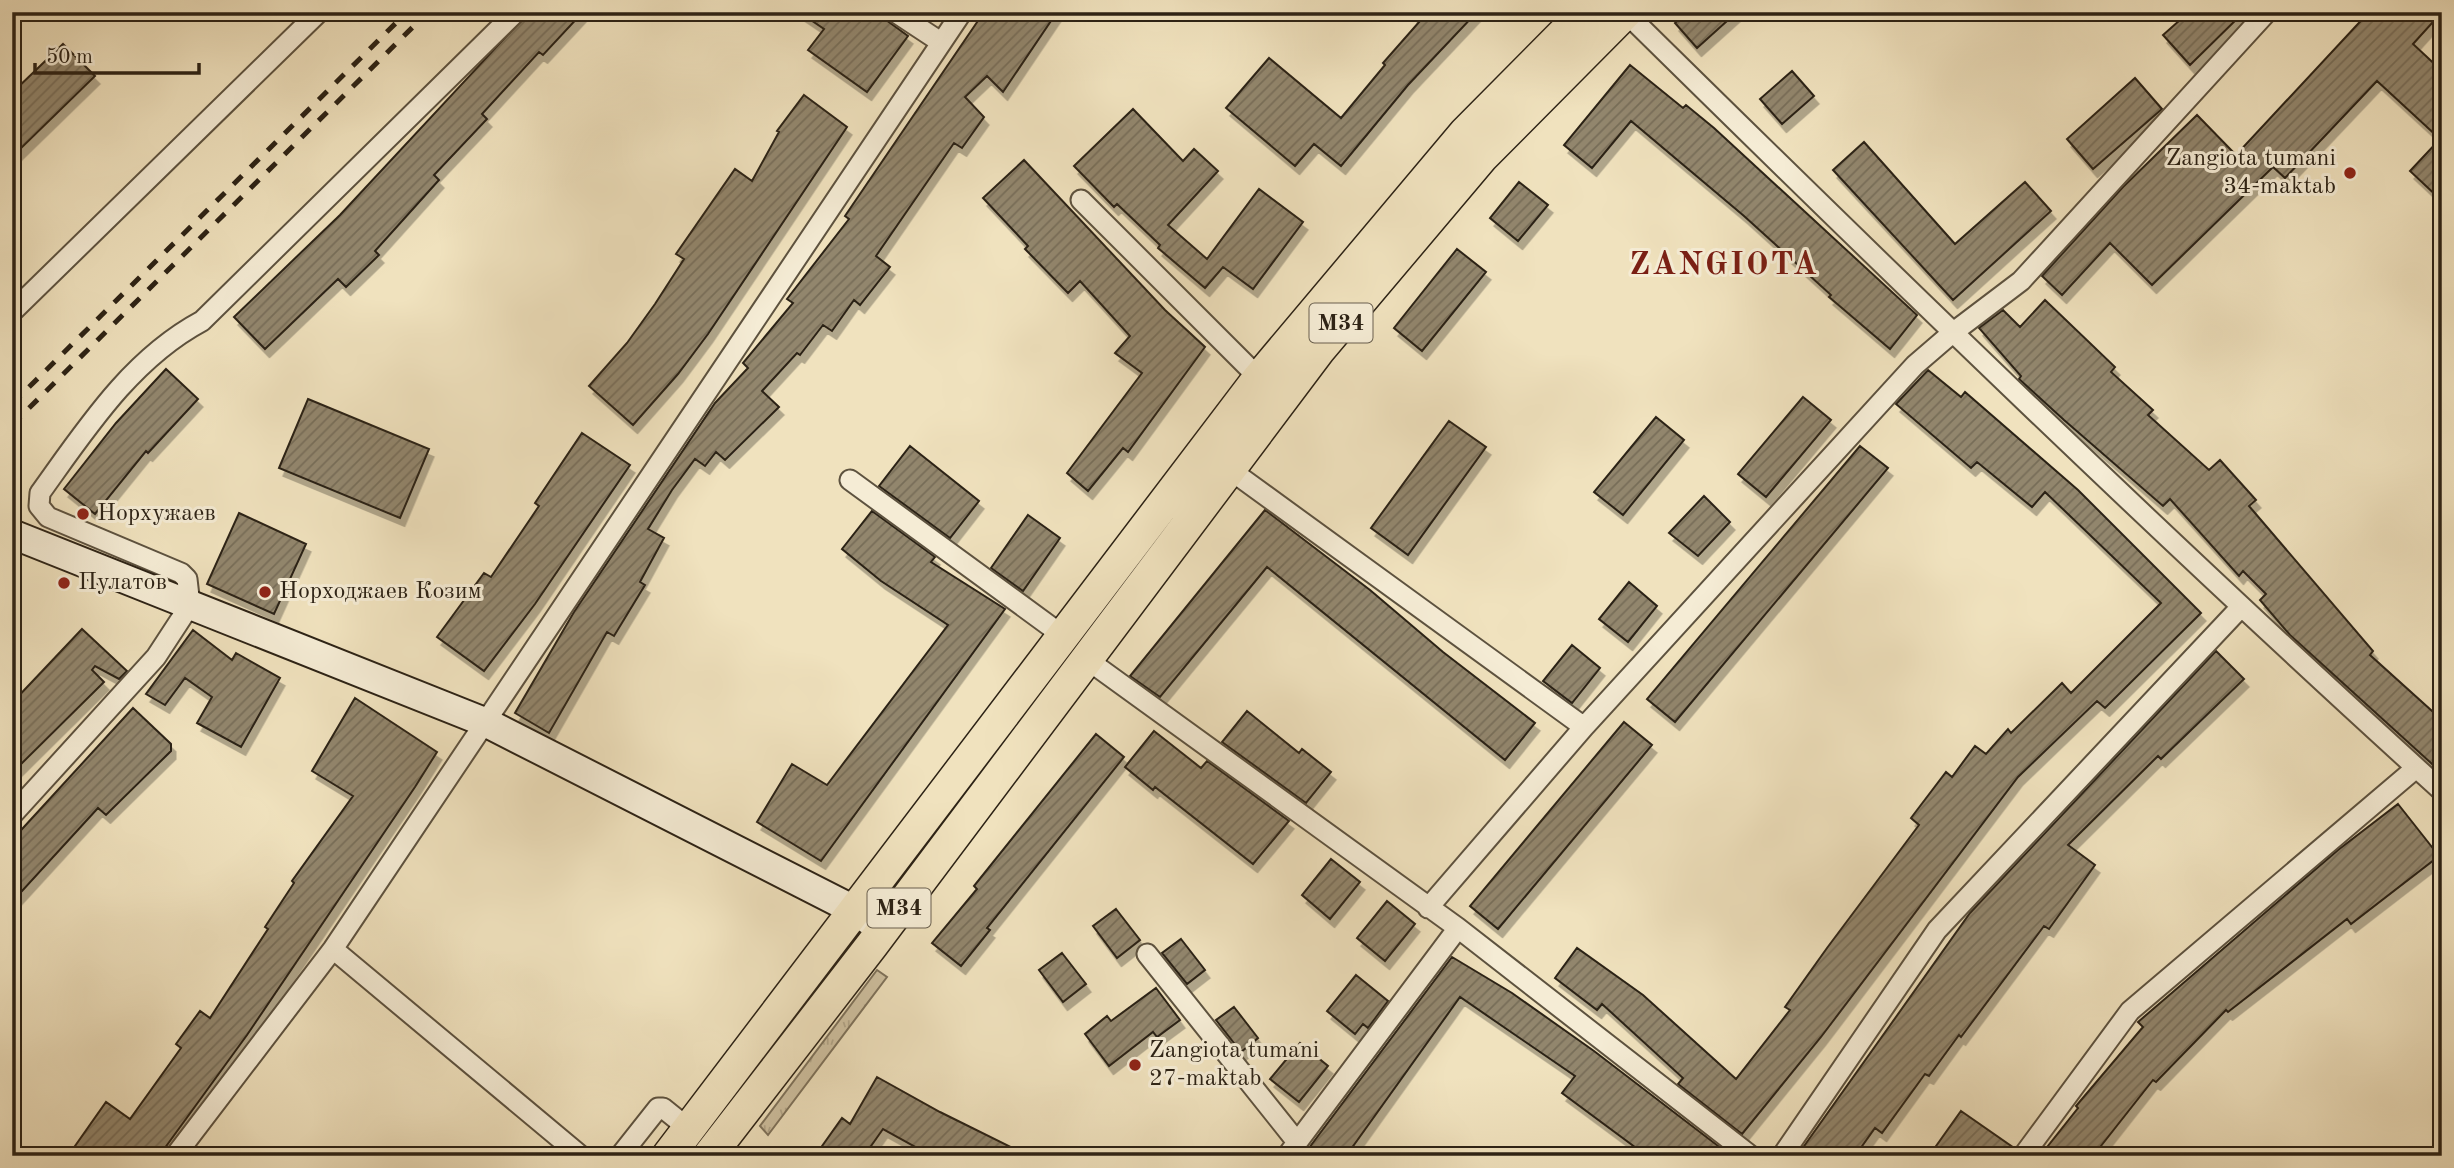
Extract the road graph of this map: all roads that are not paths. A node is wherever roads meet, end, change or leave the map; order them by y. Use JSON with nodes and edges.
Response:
{"nodes":[{"id":1,"x":319,"y":12,"type":"edge"},
{"id":2,"x":516,"y":12,"type":"edge"},
{"id":3,"x":895,"y":12,"type":"edge"},
{"id":4,"x":962,"y":12,"type":"edge"},
{"id":5,"x":1586,"y":12,"type":"edge"},
{"id":6,"x":1625,"y":12,"type":"edge"},
{"id":7,"x":2267,"y":12,"type":"edge"},
{"id":8,"x":939,"y":41,"type":"junction"},
{"id":9,"x":1082,"y":200,"type":"dead end"},
{"id":10,"x":12,"y":312,"type":"edge"},
{"id":11,"x":1951,"y":334,"type":"junction"},
{"id":12,"x":1259,"y":378,"type":"junction"},
{"id":13,"x":1228,"y":469,"type":"junction"},
{"id":14,"x":850,"y":480,"type":"dead end"},
{"id":15,"x":12,"y":534,"type":"edge"},
{"id":16,"x":190,"y":605,"type":"junction"},
{"id":17,"x":2240,"y":608,"type":"junction"},
{"id":18,"x":1062,"y":635,"type":"junction"},
{"id":19,"x":1085,"y":657,"type":"junction"},
{"id":20,"x":487,"y":723,"type":"junction"},
{"id":21,"x":1584,"y":727,"type":"junction"},
{"id":22,"x":2416,"y":768,"type":"junction"},
{"id":23,"x":2442,"y":791,"type":"edge"},
{"id":24,"x":12,"y":815,"type":"edge"},
{"id":25,"x":1429,"y":908,"type":"junction"},
{"id":26,"x":856,"y":911,"type":"junction"},
{"id":27,"x":1458,"y":928,"type":"junction"},
{"id":28,"x":883,"y":930,"type":"junction"},
{"id":29,"x":332,"y":949,"type":"junction"},
{"id":30,"x":1147,"y":954,"type":"dead end"},
{"id":31,"x":689,"y":1129,"type":"junction"},
{"id":32,"x":1292,"y":1149,"type":"edge"},
{"id":33,"x":175,"y":1156,"type":"edge"},
{"id":34,"x":581,"y":1156,"type":"edge"},
{"id":35,"x":621,"y":1156,"type":"edge"},
{"id":36,"x":668,"y":1156,"type":"edge"},
{"id":37,"x":709,"y":1156,"type":"edge"},
{"id":38,"x":1751,"y":1156,"type":"edge"},
{"id":39,"x":1782,"y":1156,"type":"edge"},
{"id":40,"x":2023,"y":1156,"type":"edge"}],
"edges":[{"from":1,"to":10,"type":"street"},
{"from":2,"to":16,"type":"street"},
{"from":3,"to":8,"type":"street"},
{"from":4,"to":8,"type":"street"},
{"from":5,"to":12,"type":"main road","number":"M34"},
{"from":6,"to":11,"type":"street"},
{"from":6,"to":13,"type":"main road","number":"M34"},
{"from":7,"to":11,"type":"street"},
{"from":8,"to":20,"type":"street"},
{"from":9,"to":12,"type":"street"},
{"from":11,"to":17,"type":"street"},
{"from":11,"to":21,"type":"street"},
{"from":12,"to":18,"type":"main road","number":"M34"},
{"from":13,"to":19,"type":"main road","number":"M34"},
{"from":13,"to":21,"type":"street"},
{"from":14,"to":18,"type":"street"},
{"from":15,"to":16,"type":"main road"},
{"from":16,"to":20,"type":"main road"},
{"from":16,"to":24,"type":"street"},
{"from":17,"to":22,"type":"street"},
{"from":17,"to":39,"type":"street"},
{"from":18,"to":26,"type":"main road","number":"M34"},
{"from":19,"to":25,"type":"street"},
{"from":19,"to":28,"type":"main road","number":"M34"},
{"from":20,"to":26,"type":"main road"},
{"from":20,"to":29,"type":"street"},
{"from":21,"to":25,"type":"street"},
{"from":22,"to":23,"type":"street"},
{"from":22,"to":40,"type":"street"},
{"from":25,"to":27,"type":"street"},
{"from":26,"to":28,"type":"main road"},
{"from":26,"to":31,"type":"main road","number":"M34"},
{"from":27,"to":32,"type":"street"},
{"from":27,"to":38,"type":"street"},
{"from":28,"to":37,"type":"main road","number":"M34"},
{"from":29,"to":33,"type":"street"},
{"from":29,"to":34,"type":"street"},
{"from":30,"to":32,"type":"street"},
{"from":31,"to":35,"type":"street"},
{"from":31,"to":36,"type":"main road","number":"M34"}]}
